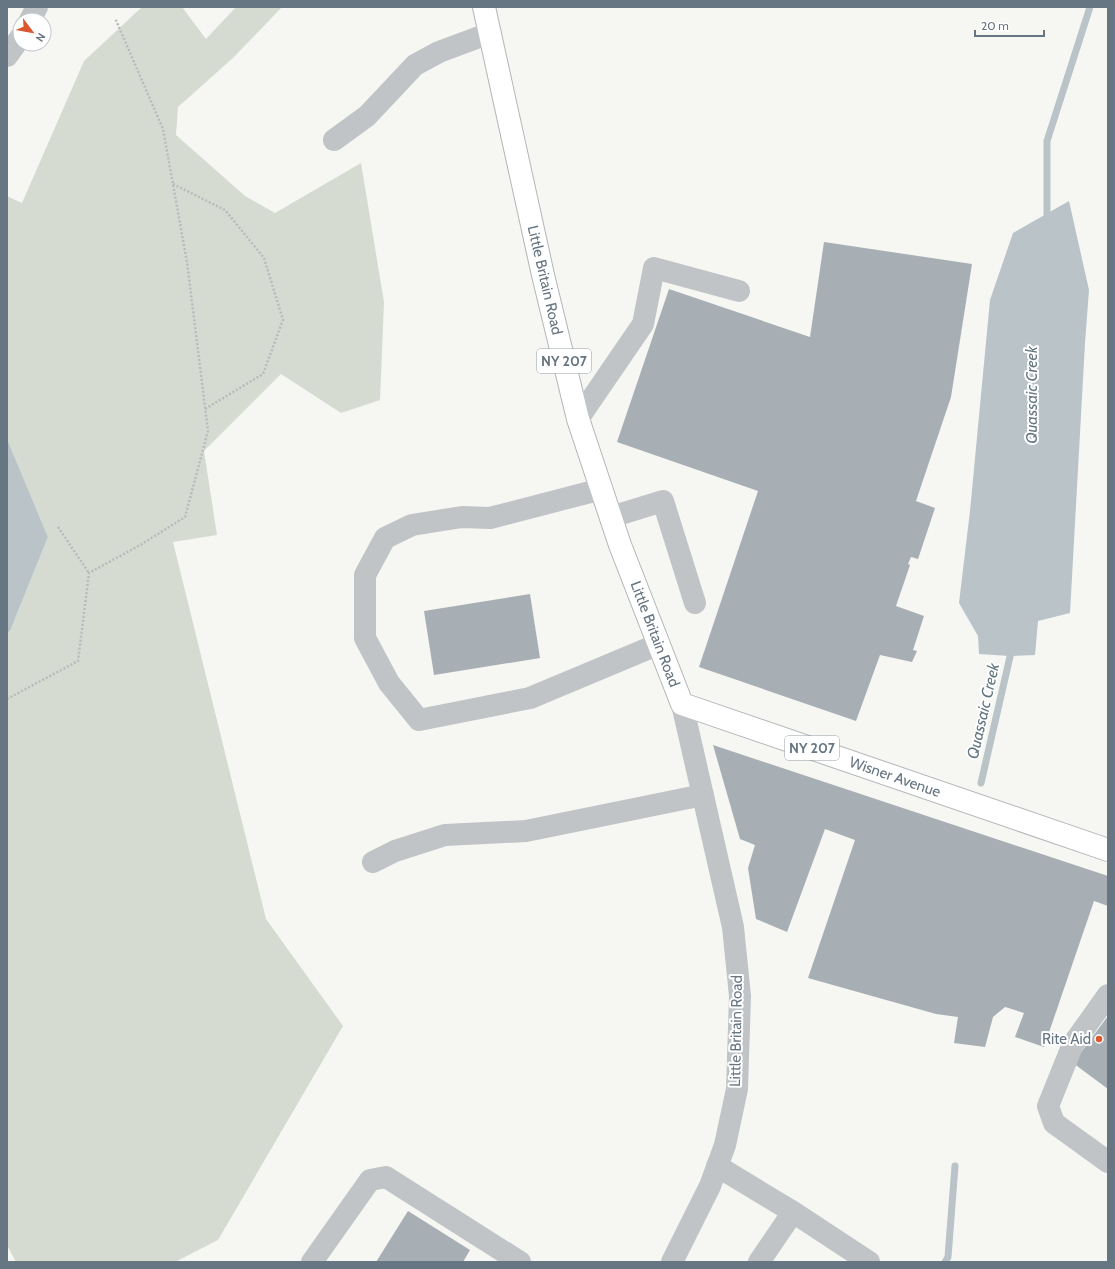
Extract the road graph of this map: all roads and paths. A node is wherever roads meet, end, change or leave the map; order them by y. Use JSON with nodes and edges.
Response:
{"nodes":[{"id":1,"x":484,"y":7,"type":"edge"},
{"id":2,"x":115,"y":18,"type":"dead end"},
{"id":3,"x":490,"y":33,"type":"junction"},
{"id":4,"x":334,"y":140,"type":"dead end"},
{"id":5,"x":173,"y":184,"type":"junction"},
{"id":6,"x":739,"y":291,"type":"dead end"},
{"id":7,"x":205,"y":409,"type":"junction"},
{"id":8,"x":578,"y":419,"type":"junction"},
{"id":9,"x":602,"y":489,"type":"junction"},
{"id":10,"x":611,"y":517,"type":"junction"},
{"id":11,"x":58,"y":527,"type":"dead end"},
{"id":12,"x":89,"y":573,"type":"junction"},
{"id":13,"x":695,"y":603,"type":"dead end"},
{"id":14,"x":659,"y":644,"type":"junction"},
{"id":15,"x":7,"y":699,"type":"edge"},
{"id":16,"x":682,"y":704,"type":"junction"},
{"id":17,"x":703,"y":795,"type":"junction"},
{"id":18,"x":1108,"y":850,"type":"edge"},
{"id":19,"x":373,"y":862,"type":"dead end"},
{"id":20,"x":1108,"y":995,"type":"edge"},
{"id":21,"x":1108,"y":1162,"type":"edge"},
{"id":22,"x":717,"y":1166,"type":"junction"},
{"id":23,"x":793,"y":1212,"type":"junction"},
{"id":24,"x":312,"y":1262,"type":"edge"},
{"id":25,"x":520,"y":1262,"type":"edge"},
{"id":26,"x":672,"y":1262,"type":"edge"},
{"id":27,"x":759,"y":1262,"type":"edge"},
{"id":28,"x":869,"y":1262,"type":"edge"}],
"edges":[{"from":1,"to":3,"type":"main road","name":"Little Britain Road","number":"NY 207"},
{"from":2,"to":5,"type":"path"},
{"from":3,"to":4,"type":"street"},
{"from":3,"to":8,"type":"main road","name":"Little Britain Road","number":"NY 207"},
{"from":5,"to":7,"type":"path"},
{"from":5,"to":7,"type":"path"},
{"from":6,"to":8,"type":"street"},
{"from":7,"to":12,"type":"path"},
{"from":8,"to":9,"type":"main road","name":"Little Britain Road","number":"NY 207"},
{"from":9,"to":10,"type":"main road","name":"Little Britain Road","number":"NY 207"},
{"from":9,"to":14,"type":"street"},
{"from":10,"to":13,"type":"street"},
{"from":10,"to":14,"type":"main road","name":"Little Britain Road","number":"NY 207"},
{"from":11,"to":12,"type":"path"},
{"from":12,"to":15,"type":"path"},
{"from":14,"to":16,"type":"main road","name":"Little Britain Road","number":"NY 207"},
{"from":16,"to":17,"type":"street","name":"Little Britain Road"},
{"from":16,"to":18,"type":"main road","name":"Wisner Avenue","number":"NY 207"},
{"from":17,"to":19,"type":"street"},
{"from":17,"to":22,"type":"street","name":"Little Britain Road"},
{"from":20,"to":21,"type":"street"},
{"from":22,"to":23,"type":"street"},
{"from":22,"to":26,"type":"street","name":"Little Britain Road"},
{"from":23,"to":27,"type":"street"},
{"from":23,"to":28,"type":"street"},
{"from":24,"to":25,"type":"street"}]}
